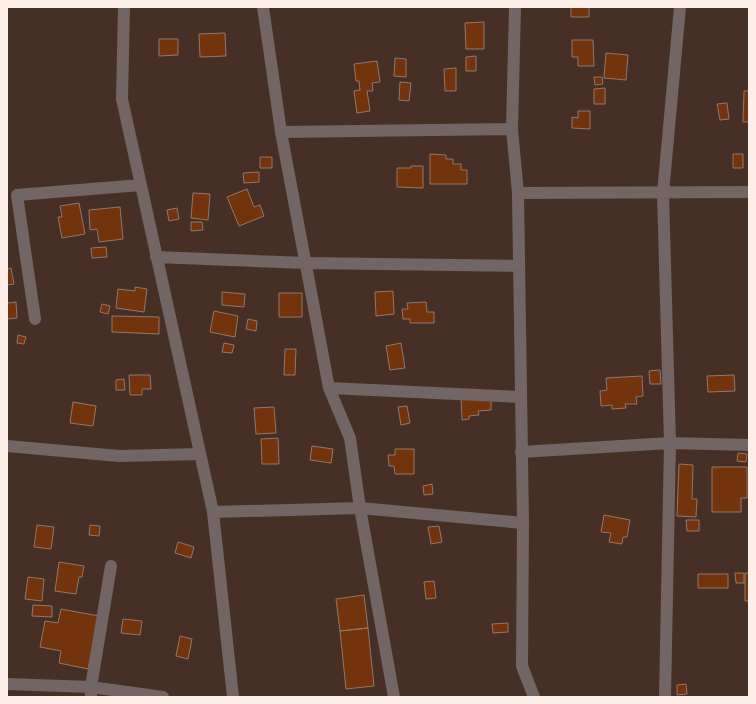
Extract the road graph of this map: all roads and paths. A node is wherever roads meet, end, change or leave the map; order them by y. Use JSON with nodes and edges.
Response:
{"nodes":[{"id":1,"x":124,"y":7,"type":"edge"},
{"id":2,"x":263,"y":7,"type":"edge"},
{"id":3,"x":515,"y":7,"type":"edge"},
{"id":4,"x":680,"y":7,"type":"edge"},
{"id":5,"x":512,"y":129,"type":"junction"},
{"id":6,"x":281,"y":132,"type":"junction"},
{"id":7,"x":141,"y":185,"type":"junction"},
{"id":8,"x":749,"y":192,"type":"edge"},
{"id":9,"x":518,"y":193,"type":"junction"},
{"id":10,"x":664,"y":193,"type":"junction"},
{"id":11,"x":156,"y":257,"type":"junction"},
{"id":12,"x":306,"y":262,"type":"junction"},
{"id":13,"x":519,"y":266,"type":"junction"},
{"id":14,"x":35,"y":318,"type":"dead end"},
{"id":15,"x":329,"y":388,"type":"junction"},
{"id":16,"x":521,"y":397,"type":"junction"},
{"id":17,"x":670,"y":443,"type":"junction"},
{"id":18,"x":749,"y":444,"type":"edge"},
{"id":19,"x":7,"y":446,"type":"edge"},
{"id":20,"x":521,"y":452,"type":"junction"},
{"id":21,"x":200,"y":454,"type":"junction"},
{"id":22,"x":360,"y":508,"type":"junction"},
{"id":23,"x":213,"y":512,"type":"junction"},
{"id":24,"x":523,"y":523,"type":"junction"},
{"id":25,"x":111,"y":566,"type":"dead end"},
{"id":26,"x":7,"y":684,"type":"edge"},
{"id":27,"x":91,"y":692,"type":"edge"},
{"id":28,"x":163,"y":697,"type":"edge"},
{"id":29,"x":233,"y":697,"type":"edge"},
{"id":30,"x":394,"y":697,"type":"edge"},
{"id":31,"x":534,"y":697,"type":"edge"},
{"id":32,"x":665,"y":697,"type":"edge"}],
"edges":[{"from":1,"to":7,"type":"street"},
{"from":2,"to":6,"type":"street"},
{"from":3,"to":5,"type":"street"},
{"from":4,"to":10,"type":"street"},
{"from":5,"to":6,"type":"street"},
{"from":5,"to":9,"type":"street"},
{"from":6,"to":12,"type":"street"},
{"from":7,"to":11,"type":"street"},
{"from":7,"to":14,"type":"street"},
{"from":8,"to":10,"type":"street"},
{"from":9,"to":10,"type":"street"},
{"from":9,"to":13,"type":"street"},
{"from":10,"to":17,"type":"street"},
{"from":11,"to":12,"type":"street"},
{"from":11,"to":21,"type":"street"},
{"from":12,"to":13,"type":"street"},
{"from":12,"to":15,"type":"street"},
{"from":13,"to":16,"type":"street"},
{"from":15,"to":16,"type":"street"},
{"from":15,"to":22,"type":"street"},
{"from":16,"to":20,"type":"street"},
{"from":17,"to":18,"type":"street"},
{"from":17,"to":20,"type":"street"},
{"from":17,"to":32,"type":"street"},
{"from":19,"to":21,"type":"street"},
{"from":20,"to":24,"type":"street"},
{"from":21,"to":23,"type":"street"},
{"from":22,"to":23,"type":"street"},
{"from":22,"to":24,"type":"street"},
{"from":22,"to":30,"type":"street"},
{"from":23,"to":29,"type":"street"},
{"from":24,"to":31,"type":"street"},
{"from":25,"to":27,"type":"street"},
{"from":26,"to":27,"type":"street"},
{"from":27,"to":28,"type":"street"}]}
